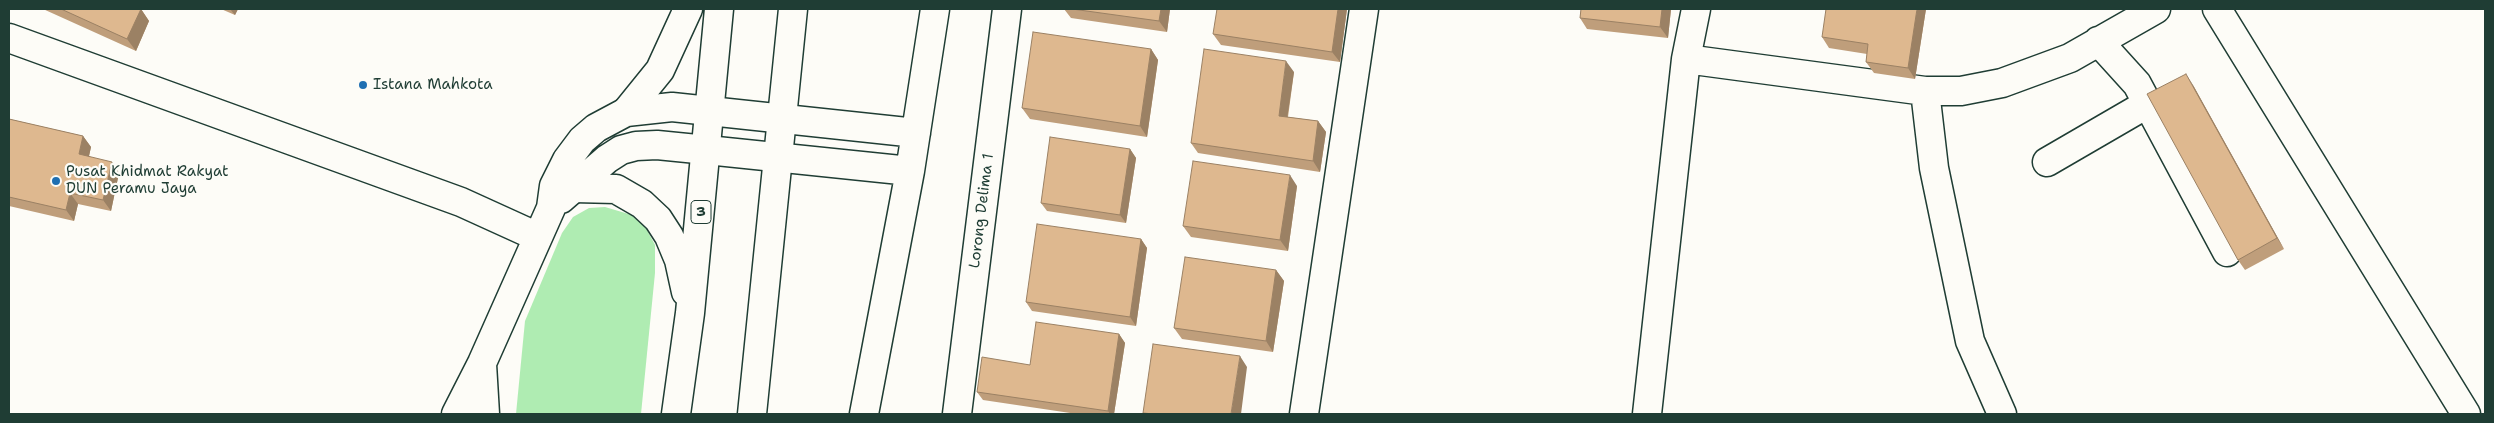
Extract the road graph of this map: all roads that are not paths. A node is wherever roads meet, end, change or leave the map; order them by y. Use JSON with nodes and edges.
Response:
{"nodes":[{"id":1,"x":688,"y":9,"type":"edge"},
{"id":2,"x":719,"y":9,"type":"edge"},
{"id":3,"x":793,"y":9,"type":"edge"},
{"id":4,"x":935,"y":9,"type":"edge"},
{"id":5,"x":1007,"y":9,"type":"edge"},
{"id":6,"x":1364,"y":9,"type":"edge"},
{"id":7,"x":1696,"y":9,"type":"edge"},
{"id":8,"x":2156,"y":9,"type":"edge"},
{"id":9,"x":2217,"y":9,"type":"edge"},
{"id":10,"x":9,"y":38,"type":"edge"},
{"id":11,"x":2098,"y":42,"type":"junction"},
{"id":12,"x":1686,"y":59,"type":"junction"},
{"id":13,"x":1925,"y":91,"type":"junction"},
{"id":14,"x":2147,"y":104,"type":"junction"},
{"id":15,"x":711,"y":110,"type":"junction"},
{"id":16,"x":626,"y":112,"type":"junction"},
{"id":17,"x":783,"y":118,"type":"junction"},
{"id":18,"x":916,"y":133,"type":"junction"},
{"id":19,"x":707,"y":150,"type":"junction"},
{"id":20,"x":779,"y":158,"type":"junction"},
{"id":21,"x":2047,"y":162,"type":"dead end"},
{"id":22,"x":910,"y":172,"type":"junction"},
{"id":23,"x":574,"y":188,"type":"junction"},
{"id":24,"x":551,"y":208,"type":"junction"},
{"id":25,"x":538,"y":238,"type":"junction"},
{"id":26,"x":2227,"y":252,"type":"edge"},
{"id":27,"x":690,"y":313,"type":"junction"},
{"id":28,"x":482,"y":363,"type":"junction"},
{"id":29,"x":456,"y":414,"type":"edge"},
{"id":30,"x":484,"y":414,"type":"edge"},
{"id":31,"x":676,"y":414,"type":"edge"},
{"id":32,"x":752,"y":414,"type":"edge"},
{"id":33,"x":864,"y":414,"type":"edge"},
{"id":34,"x":957,"y":414,"type":"edge"},
{"id":35,"x":1304,"y":414,"type":"edge"},
{"id":36,"x":1647,"y":414,"type":"edge"},
{"id":37,"x":2002,"y":414,"type":"edge"},
{"id":38,"x":2466,"y":414,"type":"edge"}],
"edges":[{"from":1,"to":16,"type":"main road"},
{"from":2,"to":15,"type":"main road","number":"3"},
{"from":3,"to":17,"type":"main road"},
{"from":4,"to":18,"type":"main road"},
{"from":5,"to":34,"type":"main road","name":"Lorong Delima 1"},
{"from":6,"to":35,"type":"main road"},
{"from":7,"to":12,"type":"main road"},
{"from":8,"to":11,"type":"main road"},
{"from":9,"to":38,"type":"main road"},
{"from":10,"to":25,"type":"main road"},
{"from":11,"to":13,"type":"main road"},
{"from":11,"to":14,"type":"main road"},
{"from":12,"to":13,"type":"main road"},
{"from":12,"to":36,"type":"main road"},
{"from":13,"to":37,"type":"main road"},
{"from":14,"to":21,"type":"main road"},
{"from":14,"to":26,"type":"main road"},
{"from":15,"to":16,"type":"main road"},
{"from":15,"to":17,"type":"main road"},
{"from":15,"to":19,"type":"main road","number":"3"},
{"from":16,"to":24,"type":"main road"},
{"from":17,"to":18,"type":"main road"},
{"from":17,"to":20,"type":"main road"},
{"from":18,"to":22,"type":"main road"},
{"from":19,"to":20,"type":"main road"},
{"from":19,"to":23,"type":"main road"},
{"from":19,"to":27,"type":"main road","number":"3"},
{"from":20,"to":22,"type":"main road"},
{"from":20,"to":32,"type":"main road"},
{"from":22,"to":33,"type":"main road"},
{"from":23,"to":24,"type":"main road"},
{"from":23,"to":27,"type":"main road"},
{"from":24,"to":25,"type":"main road"},
{"from":25,"to":28,"type":"main road"},
{"from":27,"to":31,"type":"main road","number":"3"},
{"from":28,"to":29,"type":"main road"},
{"from":28,"to":30,"type":"main road"}]}
